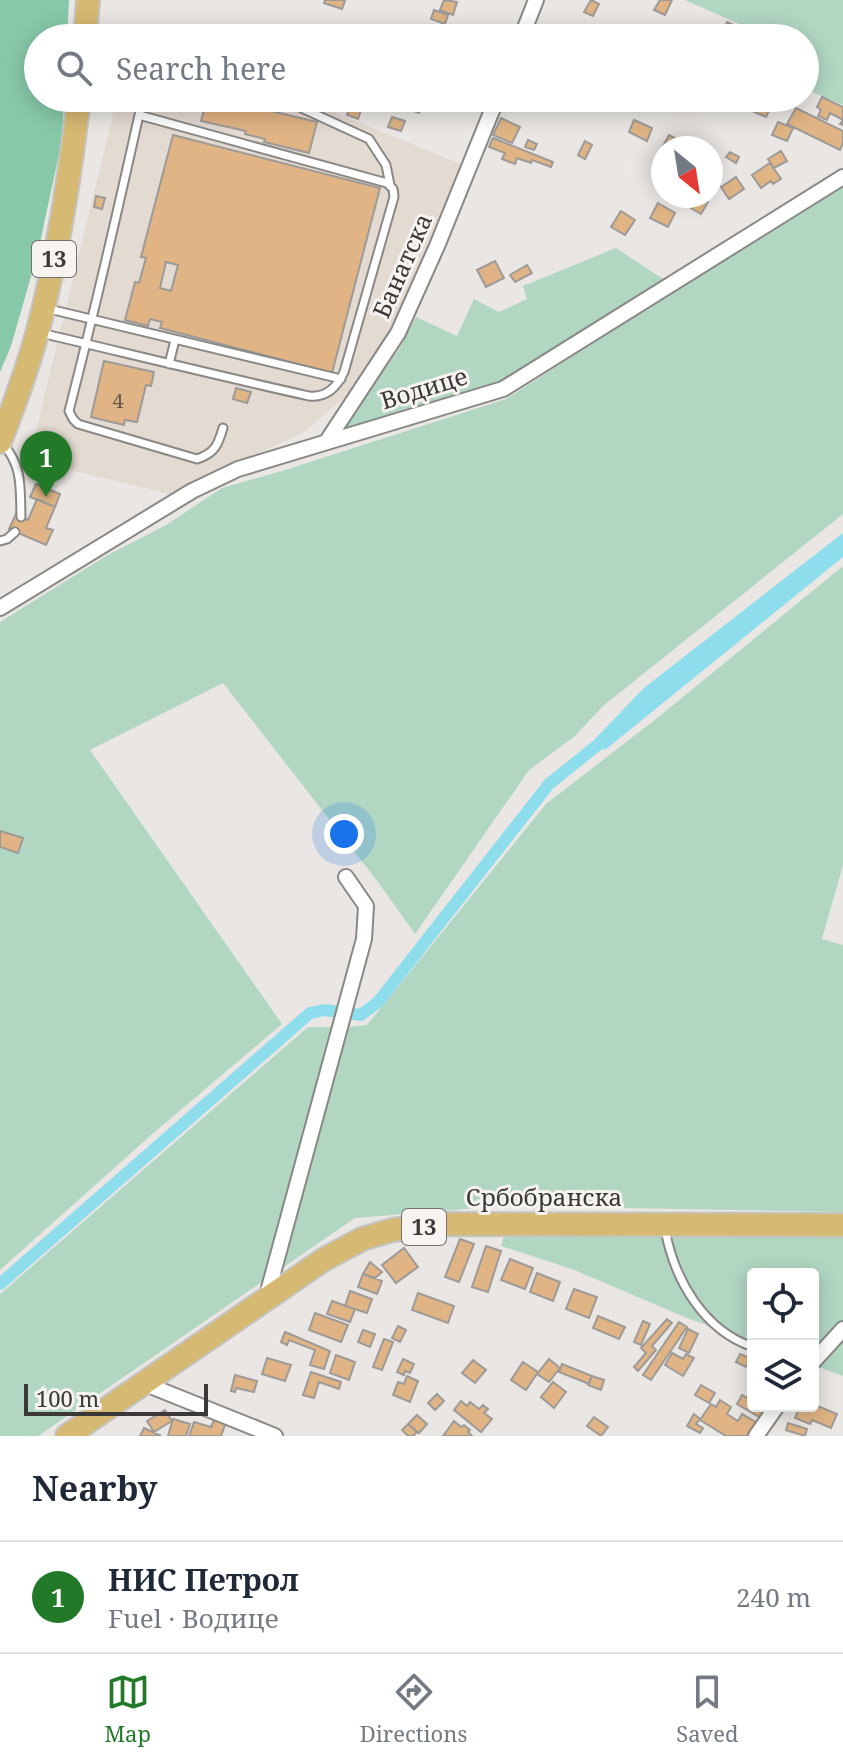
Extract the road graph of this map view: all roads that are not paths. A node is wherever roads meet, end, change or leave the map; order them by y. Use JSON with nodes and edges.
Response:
{"nodes":[{"id":1,"x":88,"y":0,"type":"edge"},
{"id":2,"x":536,"y":0,"type":"edge"},
{"id":3,"x":86,"y":24,"type":"edge"},
{"id":4,"x":527,"y":24,"type":"edge"},
{"id":5,"x":77,"y":112,"type":"edge"},
{"id":6,"x":140,"y":112,"type":"edge"},
{"id":7,"x":310,"y":112,"type":"edge"},
{"id":8,"x":491,"y":112,"type":"edge"},
{"id":9,"x":139,"y":115,"type":"junction"},
{"id":10,"x":843,"y":177,"type":"edge"},
{"id":11,"x":390,"y":186,"type":"junction"},
{"id":12,"x":43,"y":307,"type":"junction"},
{"id":13,"x":92,"y":320,"type":"junction"},
{"id":14,"x":37,"y":332,"type":"junction"},
{"id":15,"x":175,"y":340,"type":"junction"},
{"id":16,"x":86,"y":344,"type":"junction"},
{"id":17,"x":169,"y":364,"type":"junction"},
{"id":18,"x":341,"y":379,"type":"junction"},
{"id":19,"x":223,"y":428,"type":"dead end"},
{"id":20,"x":327,"y":441,"type":"junction"},
{"id":21,"x":0,"y":442,"type":"edge"},
{"id":22,"x":21,"y":517,"type":"dead end"},
{"id":23,"x":15,"y":532,"type":"dead end"},
{"id":24,"x":0,"y":541,"type":"edge"},
{"id":25,"x":0,"y":608,"type":"edge"},
{"id":26,"x":346,"y":877,"type":"dead end"},
{"id":27,"x":664,"y":1223,"type":"junction"},
{"id":28,"x":843,"y":1225,"type":"edge"},
{"id":29,"x":266,"y":1299,"type":"junction"},
{"id":30,"x":843,"y":1329,"type":"edge"},
{"id":31,"x":747,"y":1345,"type":"edge"},
{"id":32,"x":819,"y":1355,"type":"edge"},
{"id":33,"x":143,"y":1383,"type":"junction"},
{"id":34,"x":773,"y":1412,"type":"edge"},
{"id":35,"x":67,"y":1436,"type":"edge"},
{"id":36,"x":275,"y":1436,"type":"edge"},
{"id":37,"x":756,"y":1436,"type":"edge"}],
"edges":[{"from":1,"to":3,"type":"main road"},
{"from":2,"to":4,"type":"street"},
{"from":5,"to":12,"type":"main road","number":"13"},
{"from":6,"to":9,"type":"lane"},
{"from":7,"to":11,"type":"lane"},
{"from":8,"to":20,"type":"street","name":"Банатска"},
{"from":9,"to":11,"type":"lane"},
{"from":9,"to":13,"type":"lane"},
{"from":10,"to":20,"type":"street","name":"Водице"},
{"from":11,"to":18,"type":"lane"},
{"from":12,"to":13,"type":"lane"},
{"from":12,"to":14,"type":"main road","number":"13"},
{"from":13,"to":15,"type":"lane"},
{"from":13,"to":16,"type":"lane"},
{"from":14,"to":16,"type":"lane"},
{"from":14,"to":21,"type":"main road","number":"13"},
{"from":15,"to":17,"type":"lane"},
{"from":15,"to":18,"type":"lane"},
{"from":16,"to":17,"type":"lane"},
{"from":16,"to":19,"type":"lane"},
{"from":17,"to":18,"type":"lane"},
{"from":20,"to":25,"type":"street","name":"Водице"},
{"from":21,"to":22,"type":"lane"},
{"from":23,"to":24,"type":"lane"},
{"from":26,"to":29,"type":"street"},
{"from":27,"to":28,"type":"main road","name":"Србобранска","number":"13"},
{"from":27,"to":29,"type":"main road","name":"Србобранска","number":"13"},
{"from":27,"to":31,"type":"lane"},
{"from":29,"to":33,"type":"main road","name":"Србобранска","number":"13"},
{"from":30,"to":32,"type":"street"},
{"from":33,"to":35,"type":"main road","name":"Србобранска","number":"13"},
{"from":33,"to":36,"type":"street"},
{"from":34,"to":37,"type":"street"}]}
